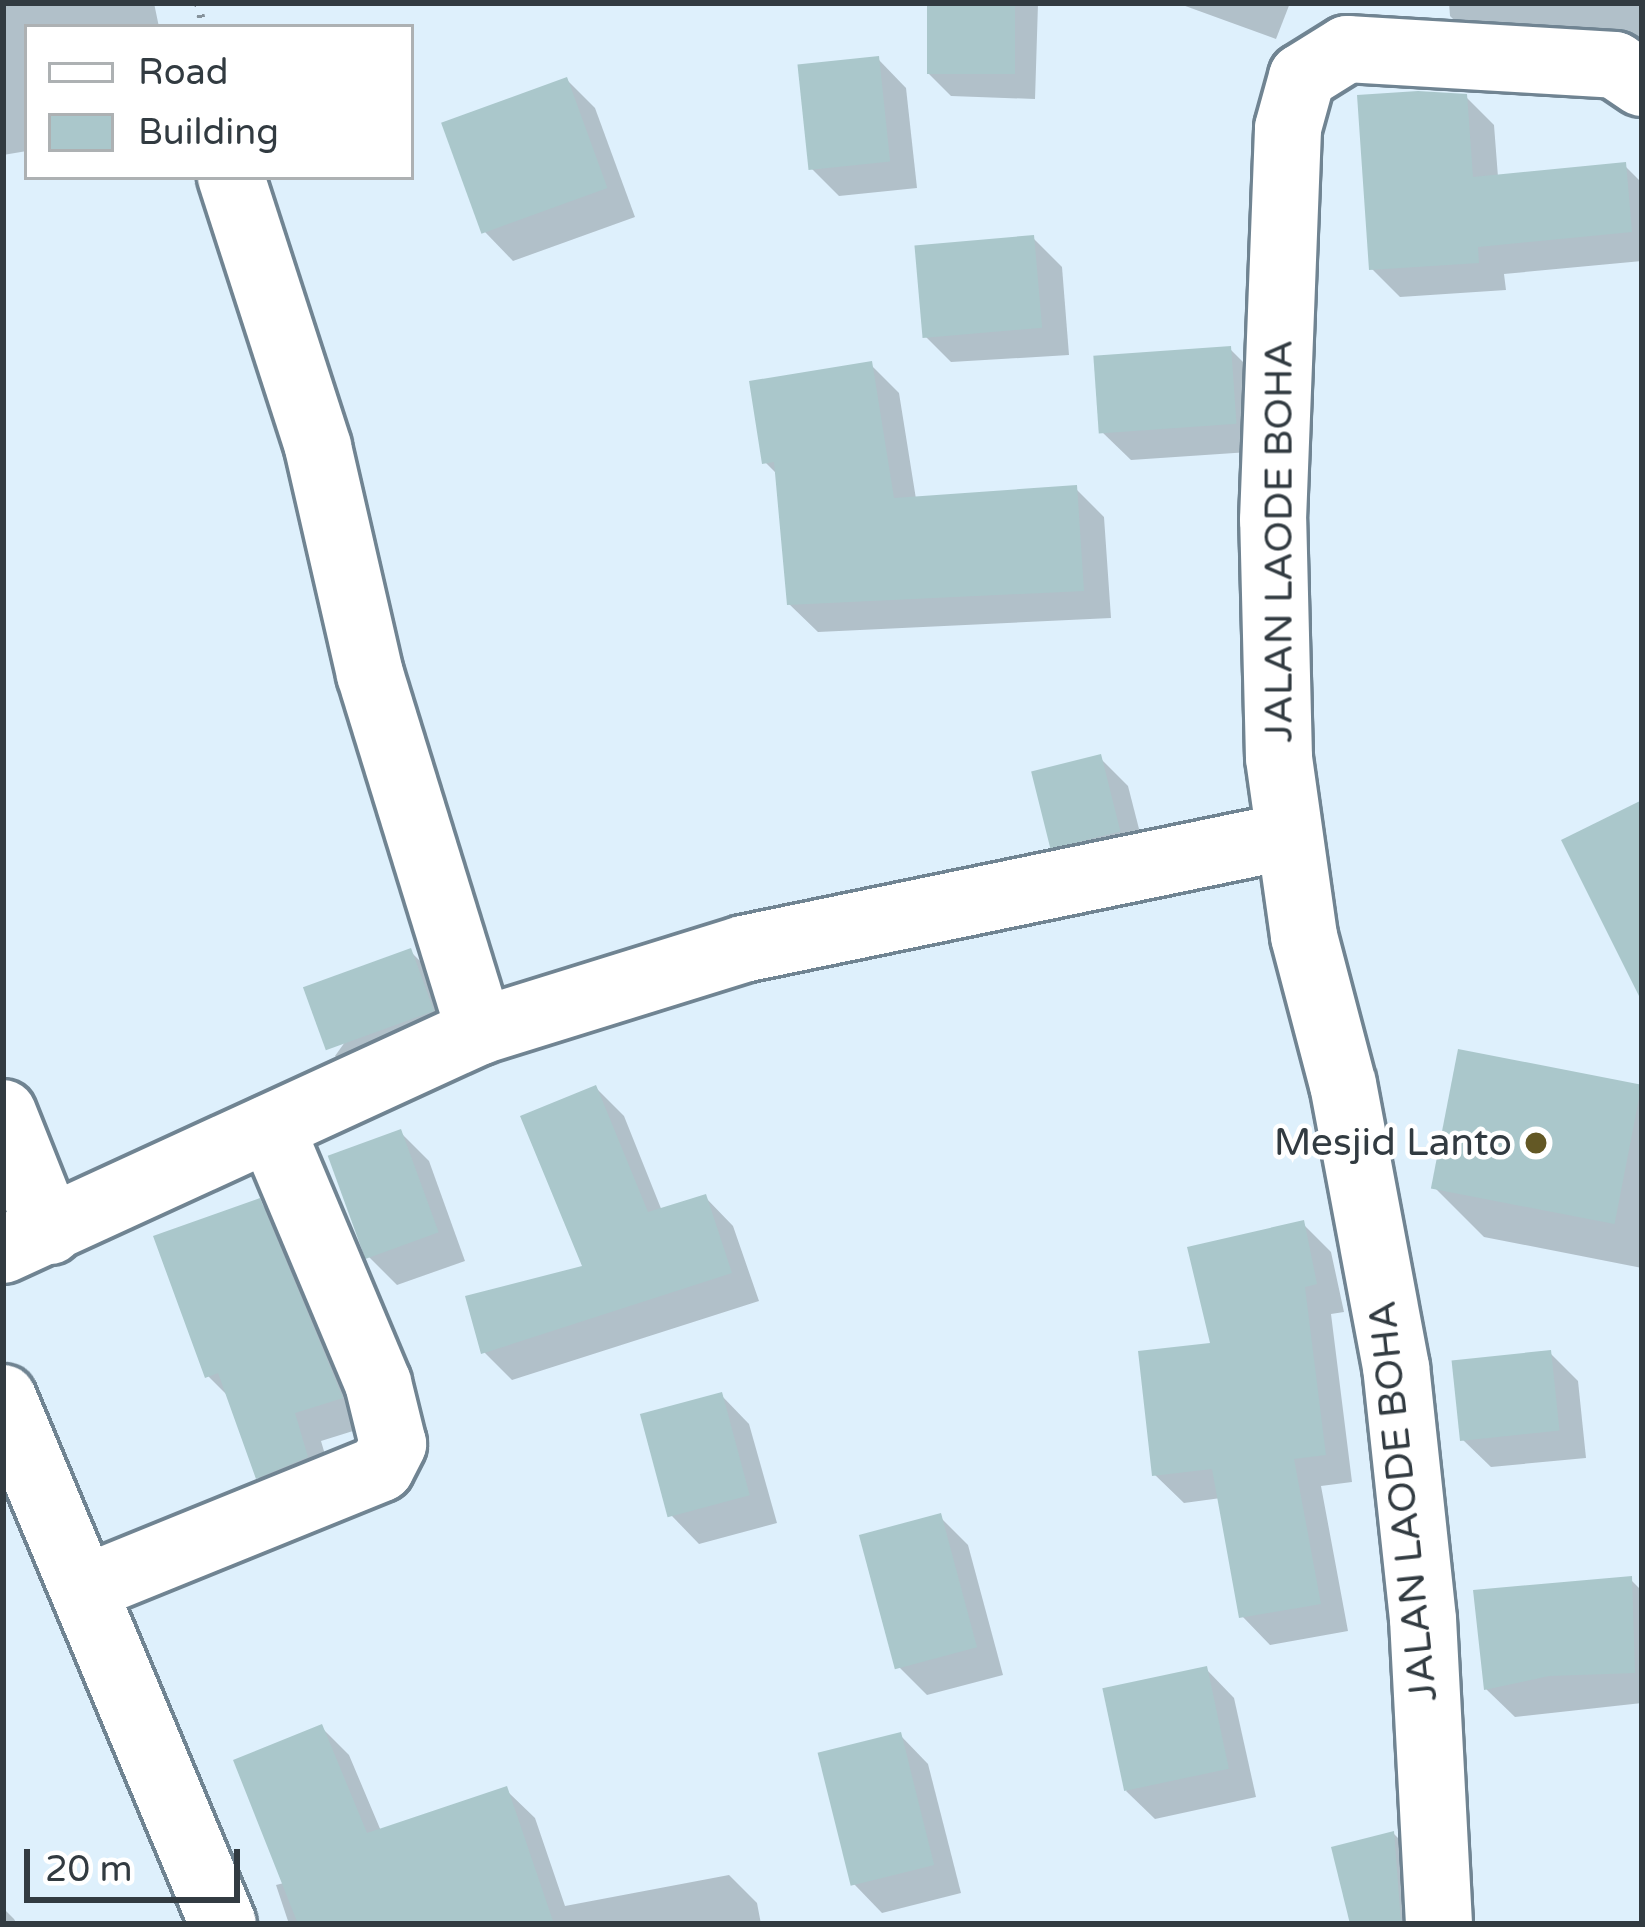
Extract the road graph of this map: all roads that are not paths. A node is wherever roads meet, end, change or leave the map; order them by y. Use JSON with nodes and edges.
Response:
{"nodes":[{"id":1,"x":1642,"y":83,"type":"edge"},
{"id":2,"x":231,"y":180,"type":"edge"},
{"id":3,"x":1288,"y":836,"type":"junction"},
{"id":4,"x":479,"y":1030,"type":"junction"},
{"id":5,"x":3,"y":1113,"type":"edge"},
{"id":6,"x":271,"y":1128,"type":"junction"},
{"id":7,"x":26,"y":1240,"type":"edge"},
{"id":8,"x":3,"y":1398,"type":"edge"},
{"id":9,"x":86,"y":1588,"type":"junction"},
{"id":10,"x":223,"y":1924,"type":"edge"},
{"id":11,"x":1439,"y":1924,"type":"edge"}],
"edges":[{"from":1,"to":3,"type":"street","name":"JALAN LAODE BOHA"},
{"from":2,"to":4,"type":"street"},
{"from":3,"to":4,"type":"street"},
{"from":3,"to":11,"type":"street","name":"JALAN LAODE BOHA"},
{"from":4,"to":6,"type":"street"},
{"from":5,"to":7,"type":"street"},
{"from":6,"to":7,"type":"street"},
{"from":6,"to":9,"type":"street"},
{"from":8,"to":9,"type":"street"},
{"from":9,"to":10,"type":"street"}]}
